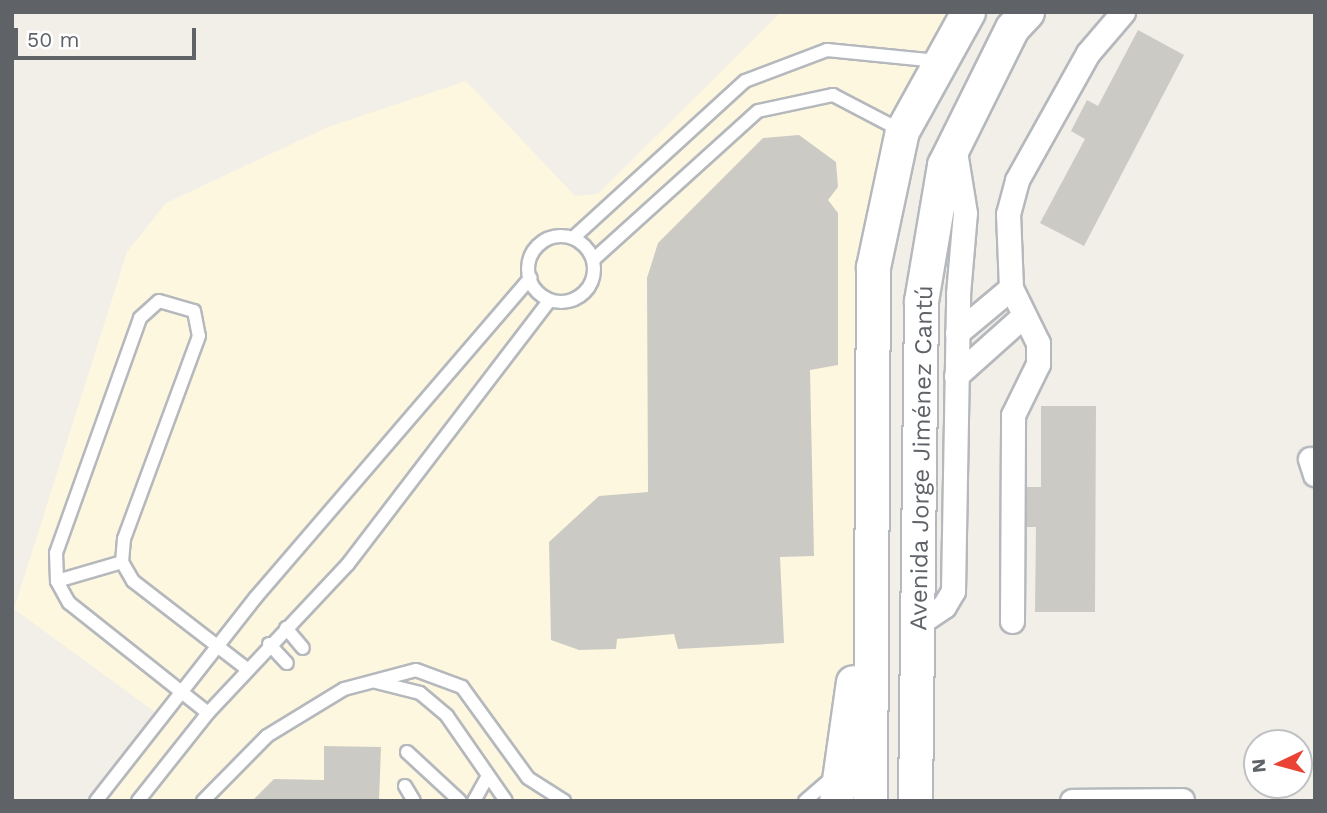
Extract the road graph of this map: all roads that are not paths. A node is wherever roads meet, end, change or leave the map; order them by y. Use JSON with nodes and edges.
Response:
{"nodes":[{"id":1,"x":1027,"y":12,"type":"edge"},
{"id":2,"x":1123,"y":12,"type":"edge"},
{"id":3,"x":958,"y":19,"type":"edge"},
{"id":4,"x":937,"y":61,"type":"junction"},
{"id":5,"x":902,"y":131,"type":"junction"},
{"id":6,"x":954,"y":145,"type":"junction"},
{"id":7,"x":573,"y":238,"type":"junction"},
{"id":8,"x":593,"y":260,"type":"junction"},
{"id":9,"x":530,"y":278,"type":"junction"},
{"id":10,"x":1011,"y":288,"type":"junction"},
{"id":11,"x":550,"y":300,"type":"junction"},
{"id":12,"x":1023,"y":316,"type":"junction"},
{"id":13,"x":957,"y":333,"type":"junction"},
{"id":14,"x":956,"y":376,"type":"junction"},
{"id":15,"x":870,"y":558,"type":"junction"},
{"id":16,"x":122,"y":562,"type":"junction"},
{"id":17,"x":57,"y":581,"type":"junction"},
{"id":18,"x":1012,"y":621,"type":"dead end"},
{"id":19,"x":919,"y":623,"type":"junction"},
{"id":20,"x":286,"y":628,"type":"junction"},
{"id":21,"x":216,"y":645,"type":"junction"},
{"id":22,"x":269,"y":645,"type":"junction"},
{"id":23,"x":303,"y":648,"type":"dead end"},
{"id":24,"x":288,"y":663,"type":"dead end"},
{"id":25,"x":247,"y":669,"type":"junction"},
{"id":26,"x":373,"y":681,"type":"junction"},
{"id":27,"x":181,"y":692,"type":"junction"},
{"id":28,"x":208,"y":713,"type":"junction"},
{"id":29,"x":918,"y":733,"type":"junction"},
{"id":30,"x":407,"y":752,"type":"dead end"},
{"id":31,"x":488,"y":776,"type":"junction"},
{"id":32,"x":405,"y":786,"type":"dead end"},
{"id":33,"x":838,"y":786,"type":"edge"},
{"id":34,"x":1182,"y":800,"type":"edge"},
{"id":35,"x":96,"y":801,"type":"edge"},
{"id":36,"x":138,"y":801,"type":"edge"},
{"id":37,"x":203,"y":801,"type":"edge"},
{"id":38,"x":414,"y":801,"type":"edge"},
{"id":39,"x":460,"y":801,"type":"edge"},
{"id":40,"x":474,"y":801,"type":"edge"},
{"id":41,"x":506,"y":801,"type":"edge"},
{"id":42,"x":564,"y":801,"type":"edge"},
{"id":43,"x":804,"y":801,"type":"edge"},
{"id":44,"x":870,"y":801,"type":"edge"},
{"id":45,"x":915,"y":801,"type":"edge"},
{"id":46,"x":938,"y":801,"type":"edge"},
{"id":47,"x":1072,"y":801,"type":"edge"}],
"edges":[{"from":1,"to":6,"type":"main road","name":"Avenida Jorge Jiménez Cantú"},
{"from":2,"to":10,"type":"street"},
{"from":3,"to":4,"type":"main road","name":"Avenida Jorge Jiménez Cantú"},
{"from":4,"to":5,"type":"main road","name":"Avenida Jorge Jiménez Cantú"},
{"from":4,"to":7,"type":"lane"},
{"from":5,"to":8,"type":"lane"},
{"from":5,"to":15,"type":"main road","name":"Avenida Jorge Jiménez Cantú"},
{"from":6,"to":13,"type":"street"},
{"from":6,"to":19,"type":"main road","name":"Avenida Jorge Jiménez Cantú"},
{"from":7,"to":8,"type":"lane"},
{"from":7,"to":9,"type":"lane"},
{"from":8,"to":11,"type":"lane"},
{"from":9,"to":11,"type":"lane"},
{"from":9,"to":21,"type":"lane"},
{"from":10,"to":12,"type":"street"},
{"from":10,"to":13,"type":"street"},
{"from":11,"to":20,"type":"lane"},
{"from":12,"to":14,"type":"street"},
{"from":12,"to":18,"type":"street"},
{"from":13,"to":14,"type":"street"},
{"from":14,"to":19,"type":"street"},
{"from":15,"to":33,"type":"main road"},
{"from":15,"to":44,"type":"main road","name":"Avenida Jorge Jiménez Cantú"},
{"from":16,"to":17,"type":"lane"},
{"from":16,"to":17,"type":"lane"},
{"from":16,"to":21,"type":"lane"},
{"from":17,"to":27,"type":"lane"},
{"from":19,"to":29,"type":"main road","name":"Avenida Jorge Jiménez Cantú"},
{"from":20,"to":22,"type":"lane"},
{"from":20,"to":23,"type":"lane"},
{"from":21,"to":25,"type":"lane"},
{"from":21,"to":27,"type":"lane"},
{"from":22,"to":24,"type":"lane"},
{"from":22,"to":25,"type":"lane"},
{"from":25,"to":28,"type":"lane"},
{"from":26,"to":31,"type":"lane"},
{"from":26,"to":37,"type":"lane"},
{"from":26,"to":42,"type":"lane"},
{"from":27,"to":28,"type":"lane"},
{"from":27,"to":35,"type":"lane"},
{"from":28,"to":36,"type":"lane"},
{"from":29,"to":45,"type":"main road","name":"Avenida Jorge Jiménez Cantú"},
{"from":29,"to":46,"type":"main road"},
{"from":30,"to":39,"type":"lane"},
{"from":31,"to":40,"type":"lane"},
{"from":31,"to":41,"type":"lane"},
{"from":32,"to":38,"type":"lane"},
{"from":33,"to":43,"type":"lane"},
{"from":34,"to":47,"type":"street"}]}
